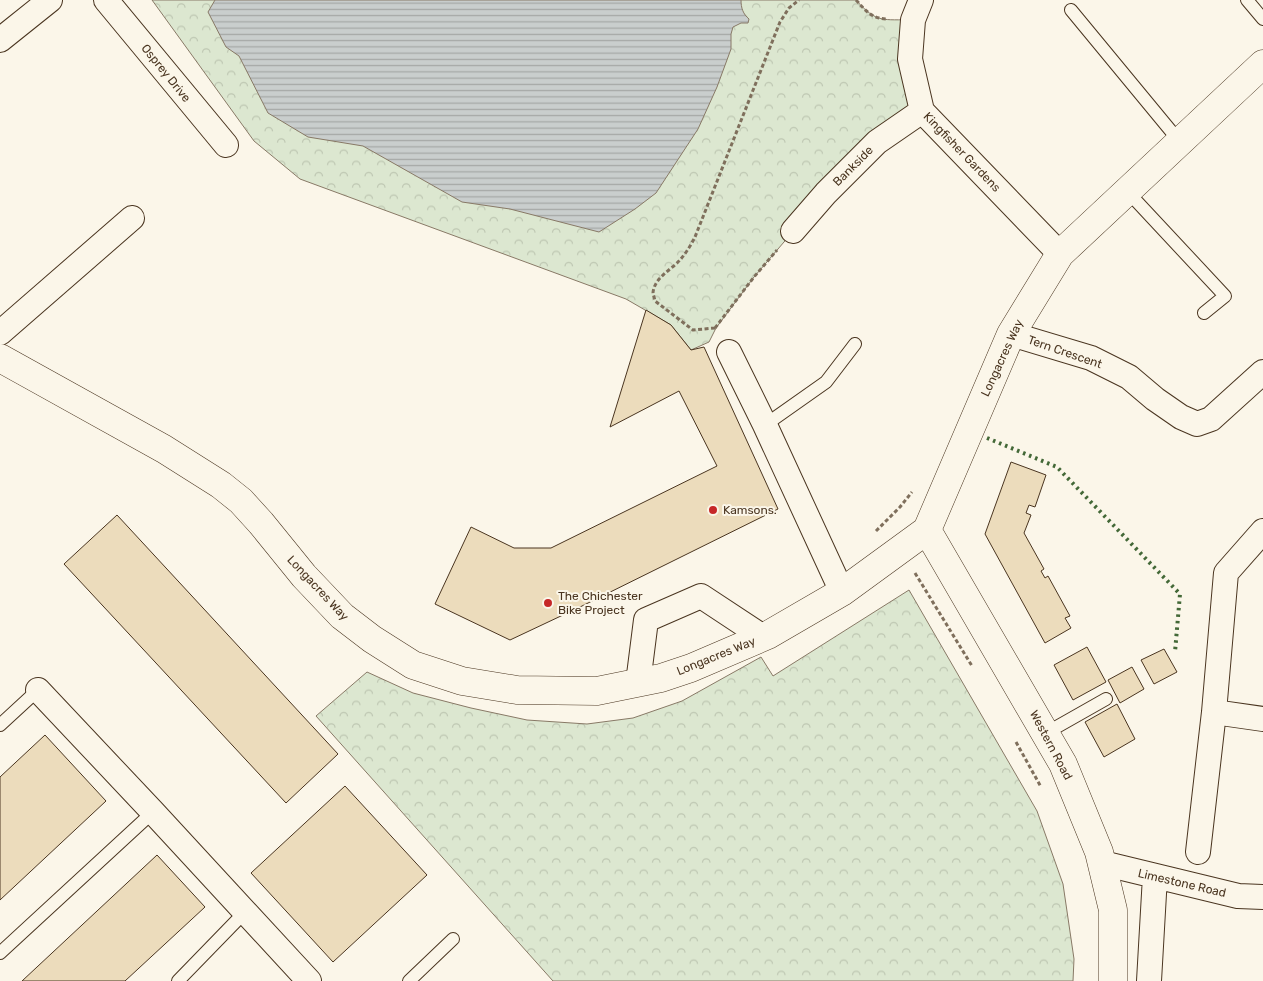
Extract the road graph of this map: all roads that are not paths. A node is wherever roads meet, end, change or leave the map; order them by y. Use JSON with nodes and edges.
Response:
{"nodes":[{"id":1,"x":50,"y":0,"type":"edge"},
{"id":2,"x":106,"y":0,"type":"edge"},
{"id":3,"x":1247,"y":0,"type":"edge"},
{"id":4,"x":917,"y":10,"type":"edge"},
{"id":5,"x":1071,"y":10,"type":"dead end"},
{"id":6,"x":1263,"y":19,"type":"edge"},
{"id":7,"x":0,"y":40,"type":"edge"},
{"id":8,"x":1263,"y":64,"type":"edge"},
{"id":9,"x":922,"y":111,"type":"junction"},
{"id":10,"x":1180,"y":142,"type":"junction"},
{"id":11,"x":226,"y":145,"type":"dead end"},
{"id":12,"x":1126,"y":191,"type":"junction"},
{"id":13,"x":132,"y":218,"type":"dead end"},
{"id":14,"x":793,"y":231,"type":"road end"},
{"id":15,"x":1060,"y":254,"type":"junction"},
{"id":16,"x":1204,"y":313,"type":"dead end"},
{"id":17,"x":0,"y":333,"type":"edge"},
{"id":18,"x":1011,"y":334,"type":"junction"},
{"id":19,"x":855,"y":344,"type":"dead end"},
{"id":20,"x":728,"y":352,"type":"road end"},
{"id":21,"x":0,"y":358,"type":"edge"},
{"id":22,"x":1263,"y":372,"type":"edge"},
{"id":23,"x":765,"y":425,"type":"junction"},
{"id":24,"x":927,"y":530,"type":"junction"},
{"id":25,"x":1263,"y":531,"type":"edge"},
{"id":26,"x":842,"y":592,"type":"junction"},
{"id":27,"x":763,"y":637,"type":"junction"},
{"id":28,"x":638,"y":683,"type":"junction"},
{"id":29,"x":38,"y":690,"type":"joint"},
{"id":30,"x":1106,"y":698,"type":"dead end"},
{"id":31,"x":1214,"y":712,"type":"junction"},
{"id":32,"x":1263,"y":719,"type":"edge"},
{"id":33,"x":0,"y":725,"type":"edge"},
{"id":34,"x":1046,"y":733,"type":"junction"},
{"id":35,"x":153,"y":812,"type":"junction"},
{"id":36,"x":1198,"y":852,"type":"dead end"},
{"id":37,"x":1102,"y":864,"type":"junction"},
{"id":38,"x":1155,"y":876,"type":"junction"},
{"id":39,"x":1263,"y":897,"type":"edge"},
{"id":40,"x":245,"y":912,"type":"junction"},
{"id":41,"x":453,"y":939,"type":"dead end"},
{"id":42,"x":0,"y":953,"type":"edge"},
{"id":43,"x":178,"y":981,"type":"edge"},
{"id":44,"x":309,"y":981,"type":"edge"},
{"id":45,"x":408,"y":981,"type":"edge"},
{"id":46,"x":1113,"y":981,"type":"edge"},
{"id":47,"x":1148,"y":981,"type":"edge"}],
"edges":[{"from":1,"to":7,"type":"street"},
{"from":2,"to":11,"type":"street","name":"Osprey Drive"},
{"from":3,"to":6,"type":"lane"},
{"from":4,"to":9,"type":"street","name":"Kingfisher Gardens"},
{"from":5,"to":10,"type":"lane"},
{"from":8,"to":10,"type":"main road","name":"Longacres Way"},
{"from":9,"to":14,"type":"street","name":"Bankside"},
{"from":9,"to":15,"type":"street","name":"Kingfisher Gardens"},
{"from":10,"to":12,"type":"main road","name":"Longacres Way"},
{"from":12,"to":15,"type":"main road","name":"Longacres Way"},
{"from":12,"to":16,"type":"lane"},
{"from":13,"to":17,"type":"street"},
{"from":15,"to":18,"type":"main road","name":"Longacres Way"},
{"from":18,"to":22,"type":"street","name":"Tern Crescent"},
{"from":18,"to":24,"type":"main road","name":"Longacres Way"},
{"from":19,"to":23,"type":"lane"},
{"from":20,"to":23,"type":"street"},
{"from":21,"to":28,"type":"main road","name":"Longacres Way"},
{"from":23,"to":26,"type":"street"},
{"from":24,"to":26,"type":"main road","name":"Longacres Way"},
{"from":24,"to":34,"type":"main road","name":"Western Road"},
{"from":25,"to":31,"type":"street"},
{"from":26,"to":27,"type":"main road","name":"Longacres Way"},
{"from":27,"to":28,"type":"main road","name":"Longacres Way"},
{"from":27,"to":28,"type":"street"},
{"from":29,"to":33,"type":"lane"},
{"from":29,"to":35,"type":"street"},
{"from":30,"to":34,"type":"lane"},
{"from":31,"to":32,"type":"street"},
{"from":31,"to":36,"type":"street"},
{"from":34,"to":37,"type":"main road","name":"Western Road"},
{"from":35,"to":40,"type":"street"},
{"from":35,"to":42,"type":"lane"},
{"from":37,"to":38,"type":"street","name":"Limestone Road"},
{"from":37,"to":46,"type":"main road","name":"Western Road"},
{"from":38,"to":39,"type":"street","name":"Limestone Road"},
{"from":38,"to":47,"type":"street"},
{"from":40,"to":43,"type":"lane"},
{"from":40,"to":44,"type":"street"},
{"from":41,"to":45,"type":"lane"}]}
